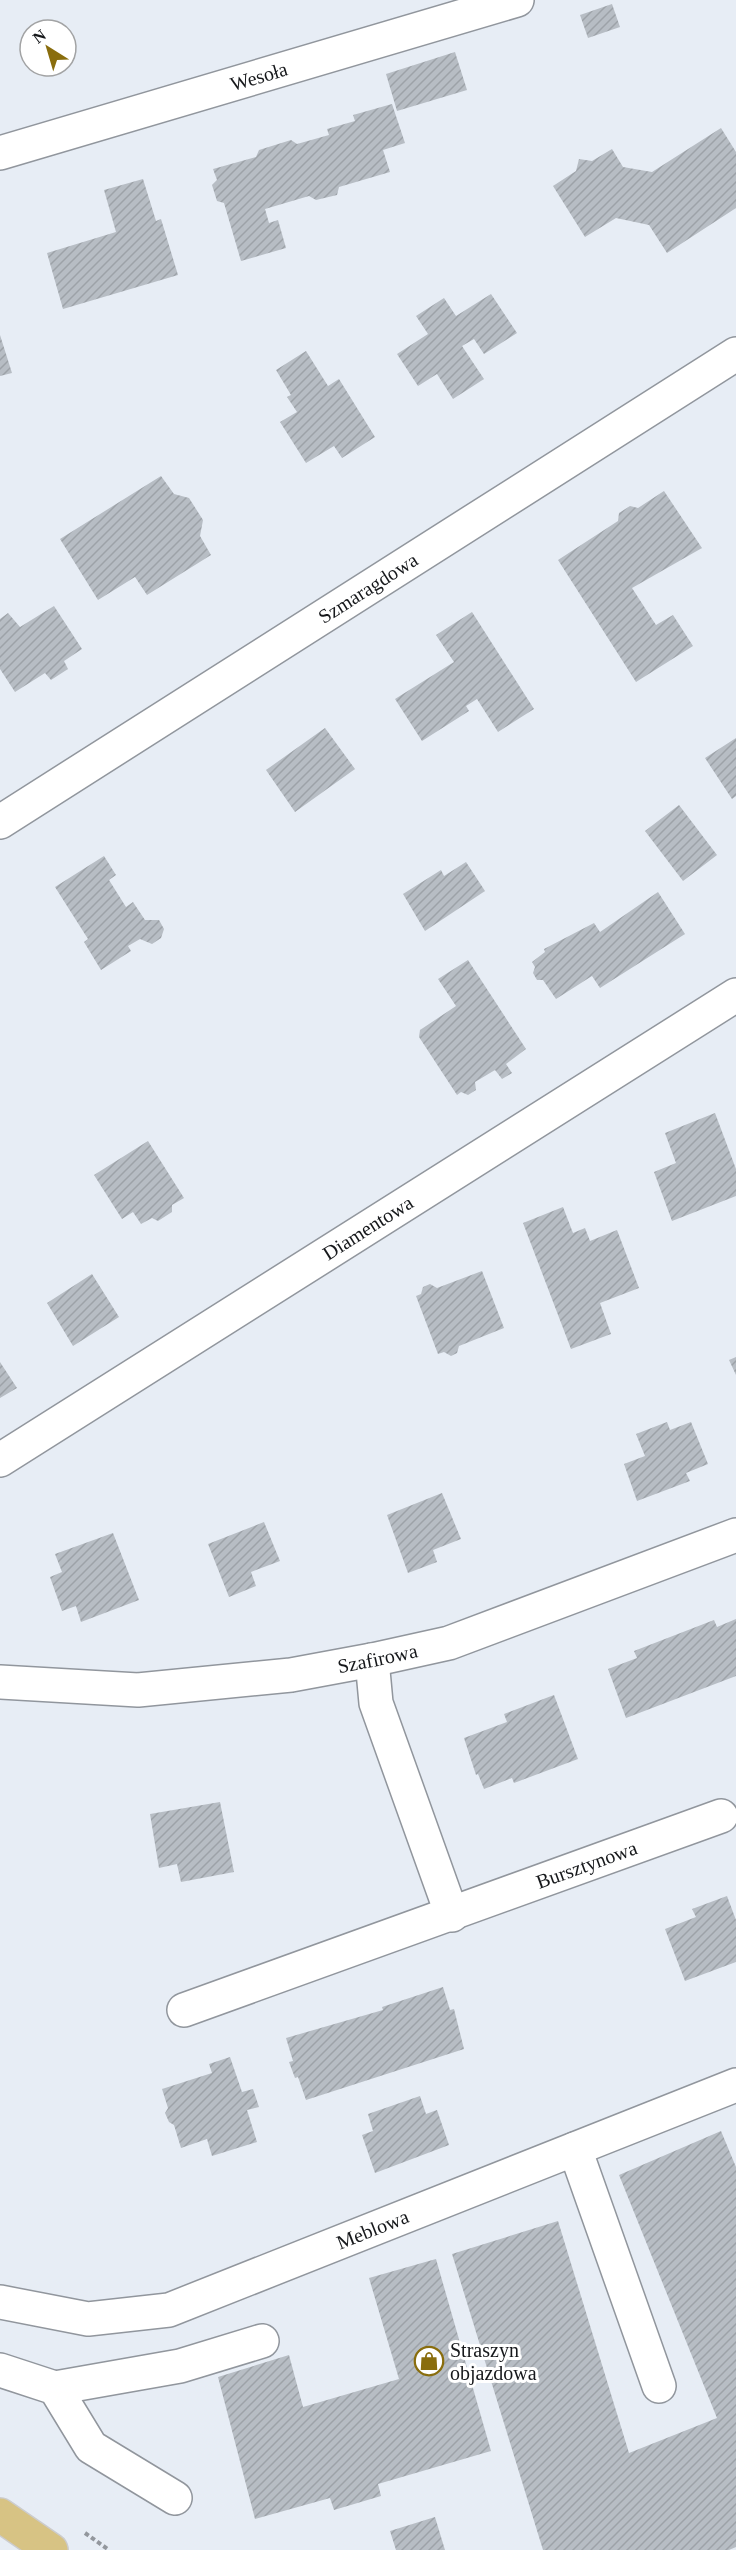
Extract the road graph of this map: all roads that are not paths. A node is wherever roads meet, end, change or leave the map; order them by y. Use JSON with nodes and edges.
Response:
{"nodes":[{"id":1,"x":518,"y":0,"type":"edge"},
{"id":2,"x":0,"y":153,"type":"edge"},
{"id":3,"x":736,"y":354,"type":"edge"},
{"id":4,"x":0,"y":822,"type":"edge"},
{"id":5,"x":736,"y":994,"type":"edge"},
{"id":6,"x":0,"y":1461,"type":"edge"},
{"id":7,"x":736,"y":1535,"type":"edge"},
{"id":8,"x":372,"y":1660,"type":"junction"},
{"id":9,"x":0,"y":1682,"type":"edge"},
{"id":10,"x":721,"y":1816,"type":"dead end"},
{"id":11,"x":452,"y":1915,"type":"junction"},
{"id":12,"x":184,"y":2010,"type":"dead end"},
{"id":13,"x":736,"y":2085,"type":"edge"},
{"id":14,"x":575,"y":2149,"type":"junction"},
{"id":15,"x":2,"y":2312,"type":"edge"},
{"id":16,"x":262,"y":2341,"type":"dead end"},
{"id":17,"x":0,"y":2370,"type":"edge"},
{"id":18,"x":659,"y":2386,"type":"dead end"},
{"id":19,"x":55,"y":2388,"type":"junction"},
{"id":20,"x":175,"y":2498,"type":"dead end"},
{"id":21,"x":0,"y":2515,"type":"edge"},
{"id":22,"x":51,"y":2550,"type":"edge"}],
"edges":[{"from":1,"to":2,"type":"street","name":"Wesoła"},
{"from":3,"to":4,"type":"street","name":"Szmaragdowa"},
{"from":5,"to":6,"type":"street","name":"Diamentowa"},
{"from":7,"to":8,"type":"street","name":"Szafirowa"},
{"from":8,"to":9,"type":"street","name":"Szafirowa"},
{"from":8,"to":11,"type":"street"},
{"from":10,"to":11,"type":"street","name":"Bursztynowa"},
{"from":11,"to":12,"type":"street","name":"Bursztynowa"},
{"from":13,"to":14,"type":"street","name":"Meblowa"},
{"from":14,"to":15,"type":"street","name":"Meblowa"},
{"from":14,"to":18,"type":"street"},
{"from":16,"to":19,"type":"street"},
{"from":17,"to":19,"type":"street"},
{"from":19,"to":20,"type":"street"},
{"from":21,"to":22,"type":"main road"}]}
